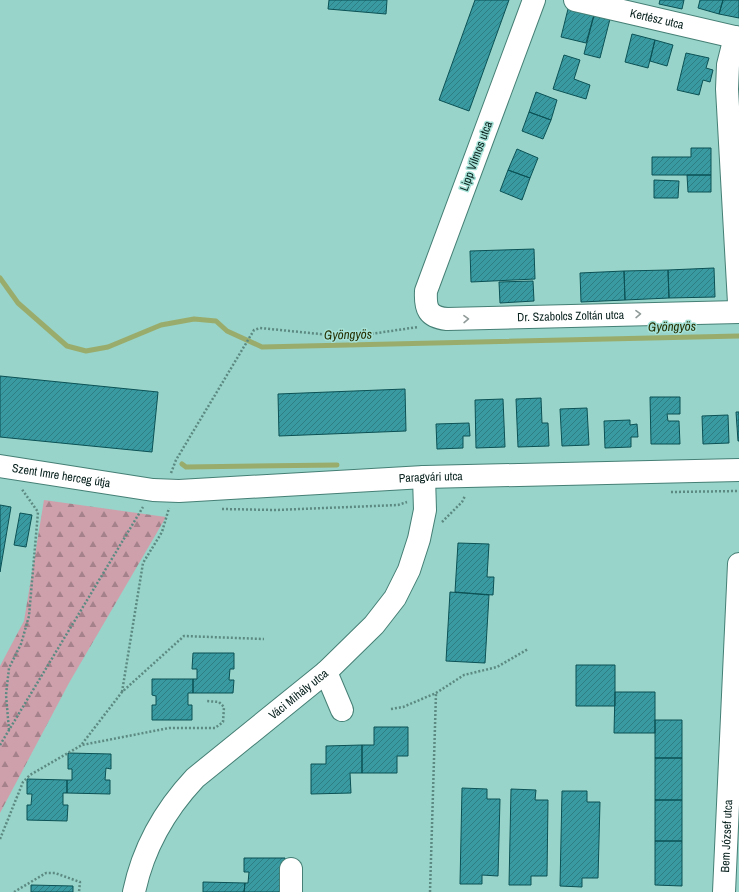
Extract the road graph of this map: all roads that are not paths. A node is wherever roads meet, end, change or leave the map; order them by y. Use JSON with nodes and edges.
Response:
{"nodes":[{"id":1,"x":534,"y":0,"type":"edge"},
{"id":2,"x":575,"y":0,"type":"edge"},
{"id":3,"x":737,"y":38,"type":"edge"},
{"id":4,"x":739,"y":303,"type":"edge"},
{"id":5,"x":429,"y":312,"type":"joint"},
{"id":6,"x":739,"y":312,"type":"edge"},
{"id":7,"x":5,"y":466,"type":"edge"},
{"id":8,"x":739,"y":470,"type":"edge"},
{"id":9,"x":424,"y":477,"type":"junction"},
{"id":10,"x":123,"y":485,"type":"joint"},
{"id":11,"x":739,"y":564,"type":"edge"},
{"id":12,"x":326,"y":672,"type":"junction"},
{"id":13,"x":342,"y":710,"type":"dead end"},
{"id":14,"x":291,"y":869,"type":"dead end"},
{"id":15,"x":134,"y":892,"type":"edge"},
{"id":16,"x":291,"y":892,"type":"edge"},
{"id":17,"x":724,"y":892,"type":"edge"}],
"edges":[{"from":1,"to":5,"type":"street","name":"Lipp Vilmos utca"},
{"from":2,"to":3,"type":"street","name":"Kertész utca"},
{"from":3,"to":4,"type":"street"},
{"from":5,"to":6,"type":"street","name":"Dr. Szabolcs Zoltán utca","one_way":true},
{"from":7,"to":10,"type":"street","name":"Szent Imre herceg útja"},
{"from":8,"to":9,"type":"street","name":"Paragvári utca"},
{"from":9,"to":10,"type":"street","name":"Paragvári utca"},
{"from":9,"to":12,"type":"street","name":"Váci Mihály utca"},
{"from":11,"to":17,"type":"street","name":"Bem József utca"},
{"from":12,"to":13,"type":"street"},
{"from":12,"to":15,"type":"street","name":"Váci Mihály utca"},
{"from":14,"to":16,"type":"street"}]}
